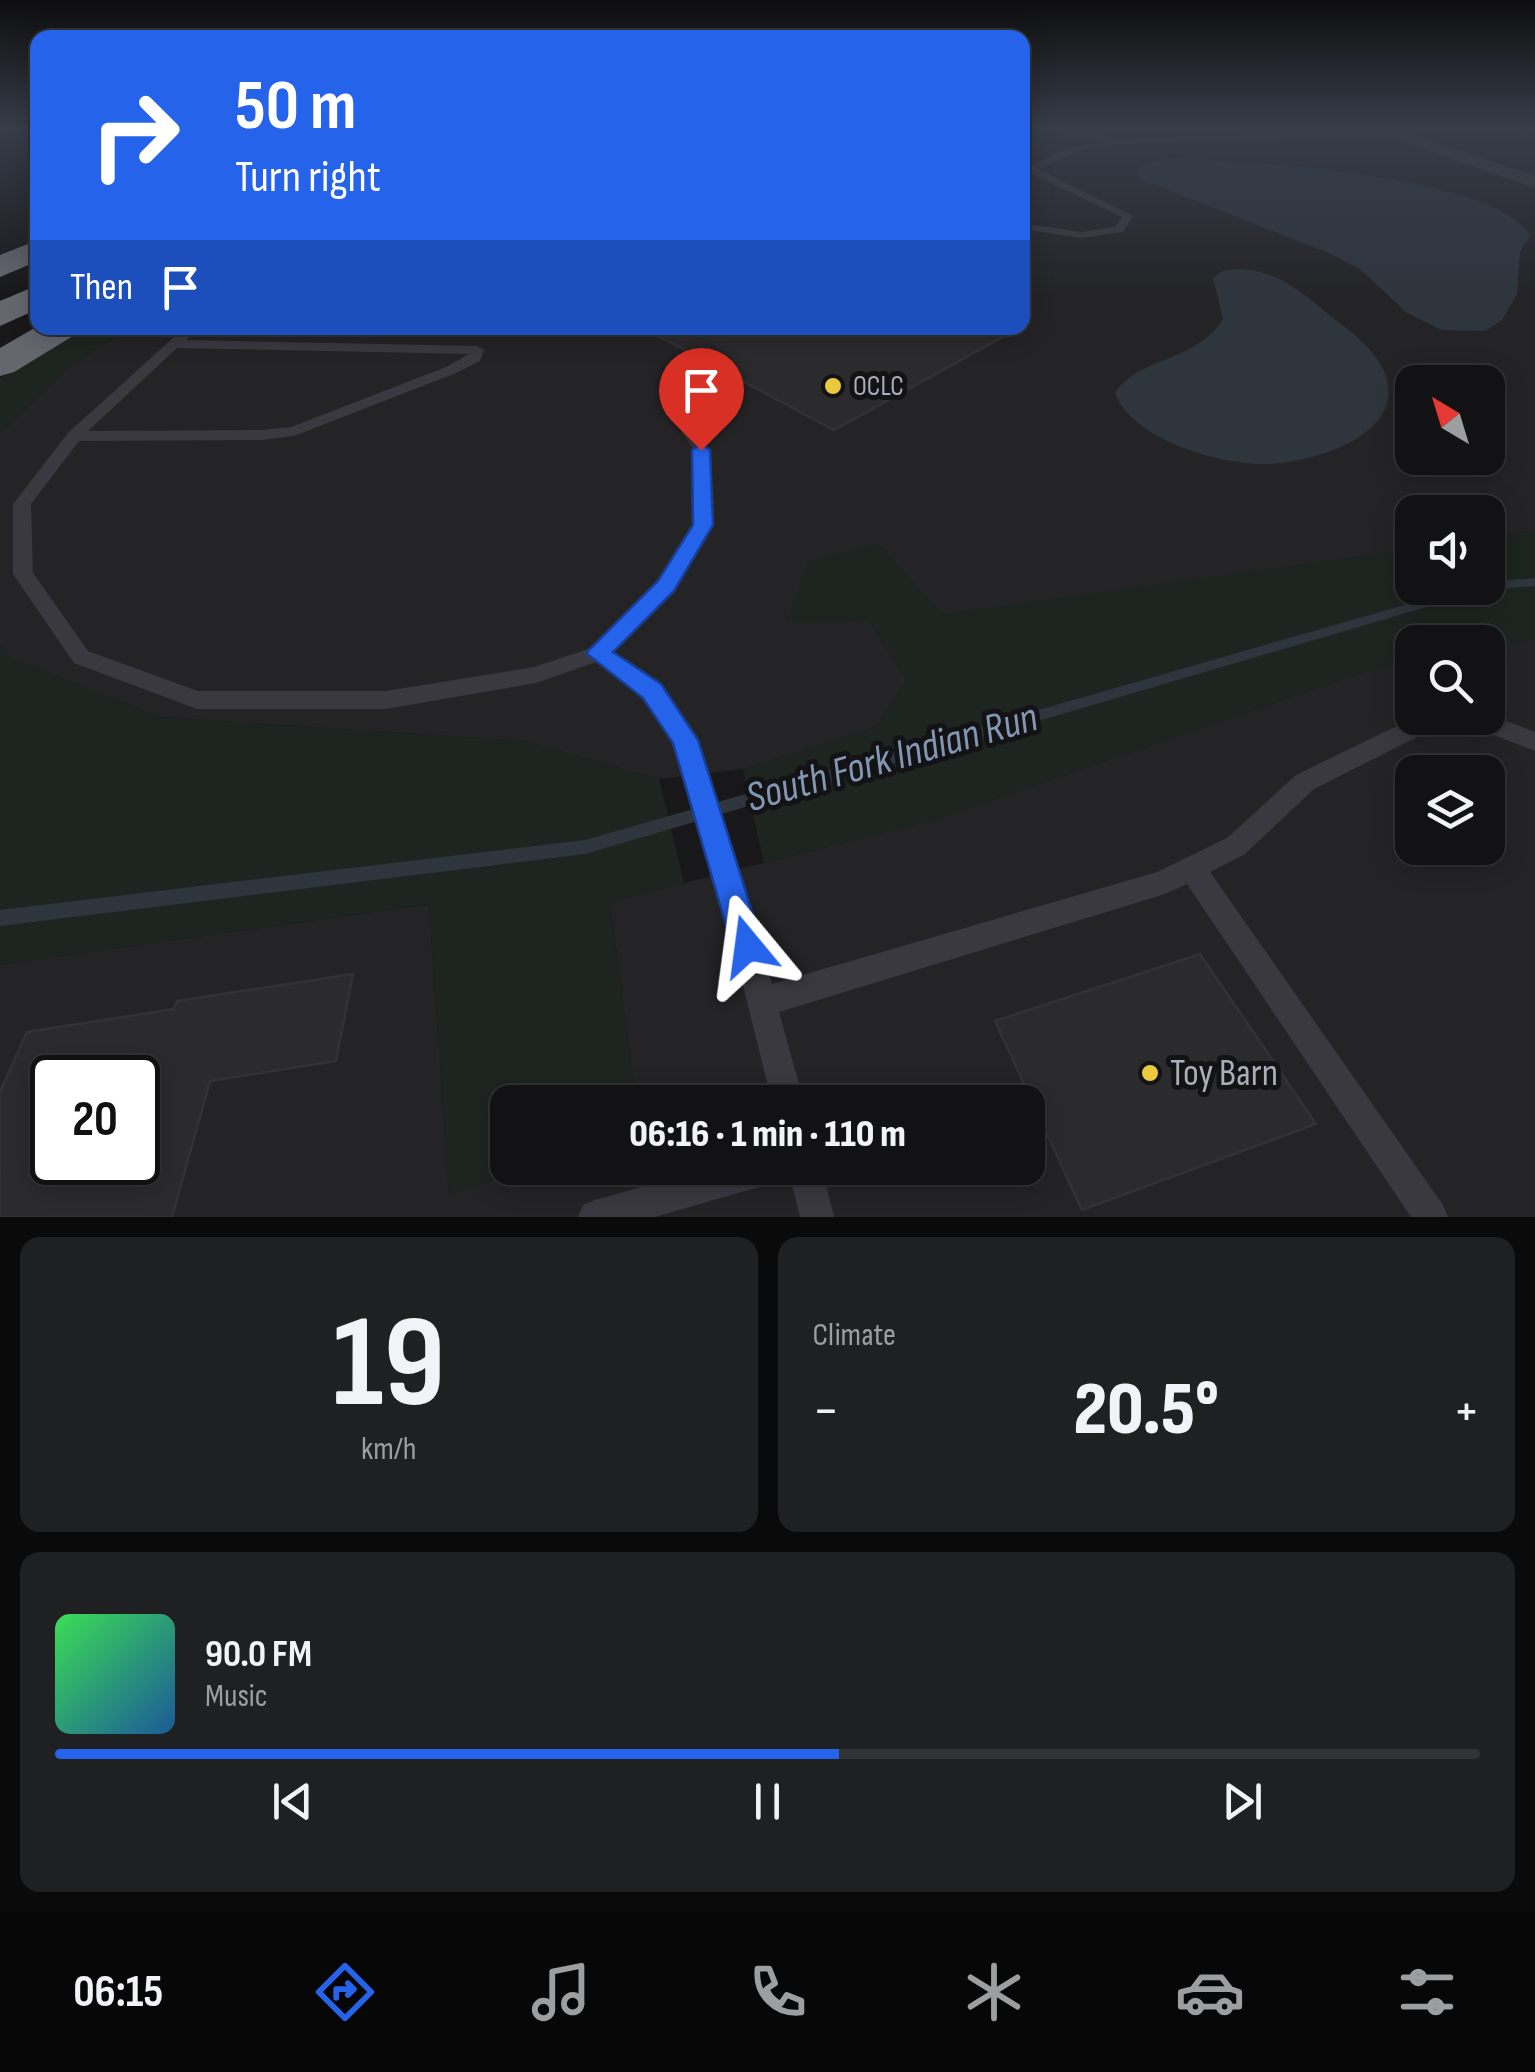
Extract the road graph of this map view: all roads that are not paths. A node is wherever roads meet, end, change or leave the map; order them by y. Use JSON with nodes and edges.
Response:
{"nodes":[{"id":1,"x":1056,"y":184,"type":"edge"},
{"id":2,"x":1030,"y":227,"type":"edge"},
{"id":3,"x":30,"y":228,"type":"edge"},
{"id":4,"x":0,"y":241,"type":"edge"},
{"id":5,"x":30,"y":253,"type":"edge"},
{"id":6,"x":0,"y":267,"type":"edge"},
{"id":7,"x":30,"y":299,"type":"edge"},
{"id":8,"x":0,"y":315,"type":"edge"},
{"id":9,"x":48,"y":335,"type":"edge"},
{"id":10,"x":183,"y":335,"type":"edge"},
{"id":11,"x":172,"y":344,"type":"junction"},
{"id":12,"x":0,"y":364,"type":"edge"},
{"id":13,"x":666,"y":396,"type":"dead end"},
{"id":14,"x":74,"y":436,"type":"junction"},
{"id":15,"x":598,"y":653,"type":"junction"},
{"id":16,"x":1535,"y":742,"type":"edge"},
{"id":17,"x":1192,"y":868,"type":"junction"},
{"id":18,"x":762,"y":1002,"type":"junction"},
{"id":19,"x":784,"y":1085,"type":"edge"},
{"id":20,"x":707,"y":1185,"type":"edge"},
{"id":21,"x":810,"y":1185,"type":"edge"},
{"id":22,"x":596,"y":1217,"type":"edge"},
{"id":23,"x":818,"y":1217,"type":"edge"},
{"id":24,"x":1431,"y":1217,"type":"edge"}],
"edges":[{"from":1,"to":2,"type":"lane"},
{"from":3,"to":4,"type":"highway"},
{"from":5,"to":6,"type":"highway"},
{"from":7,"to":8,"type":"highway"},
{"from":9,"to":12,"type":"highway"},
{"from":10,"to":11,"type":"lane"},
{"from":11,"to":14,"type":"lane"},
{"from":11,"to":14,"type":"lane"},
{"from":13,"to":15,"type":"lane"},
{"from":14,"to":15,"type":"lane"},
{"from":15,"to":18,"type":"lane"},
{"from":16,"to":17,"type":"lane"},
{"from":17,"to":18,"type":"lane"},
{"from":17,"to":24,"type":"lane"},
{"from":18,"to":19,"type":"lane"},
{"from":20,"to":22,"type":"lane"},
{"from":21,"to":23,"type":"lane"}]}
